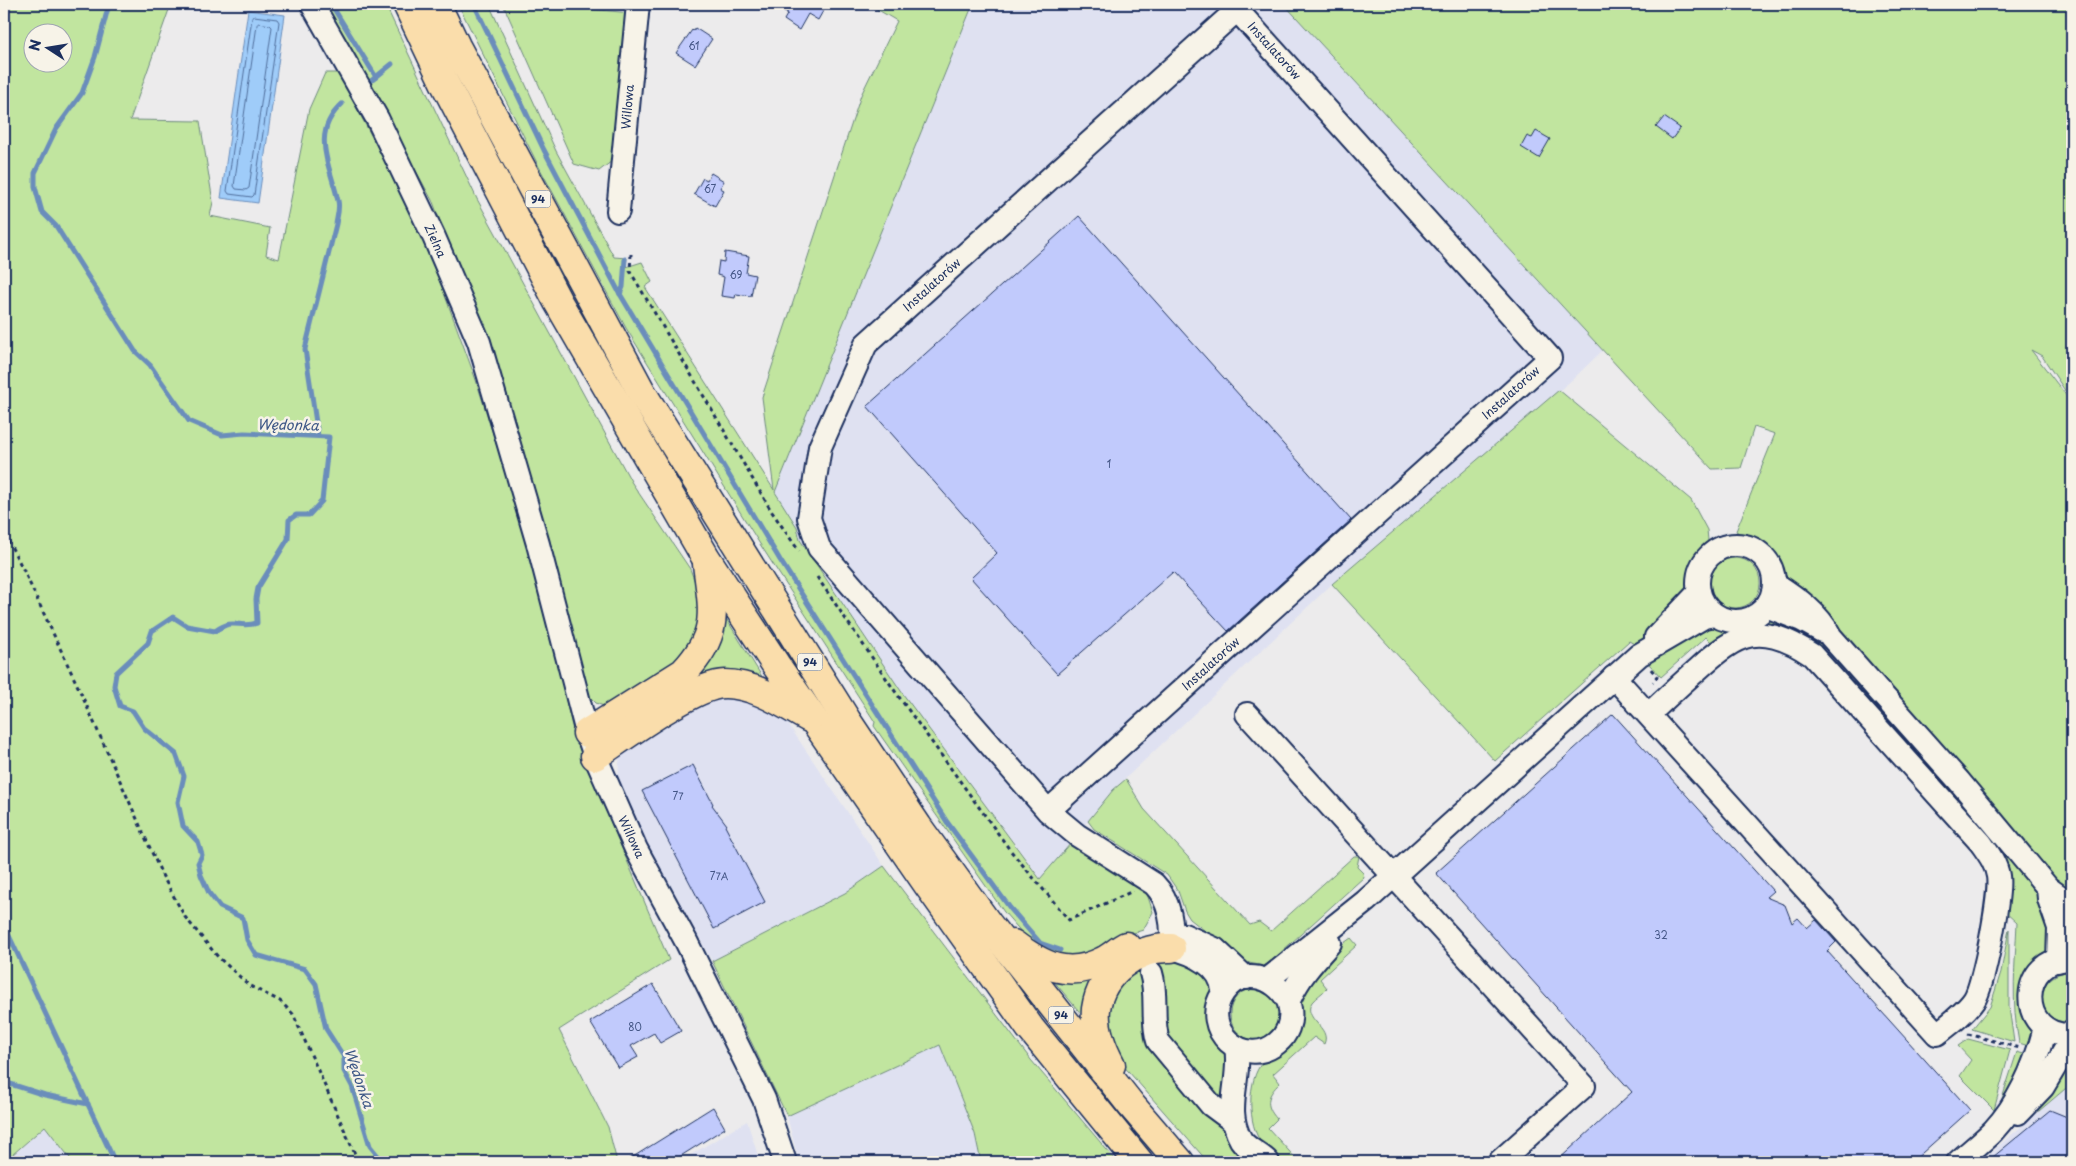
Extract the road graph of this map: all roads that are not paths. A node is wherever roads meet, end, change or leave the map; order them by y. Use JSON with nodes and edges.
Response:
{"nodes":[{"id":1,"x":312,"y":4,"type":"edge"},
{"id":2,"x":407,"y":4,"type":"edge"},
{"id":3,"x":436,"y":4,"type":"edge"},
{"id":4,"x":638,"y":4,"type":"edge"},
{"id":5,"x":618,"y":211,"type":"dead end"},
{"id":6,"x":524,"y":494,"type":"joint"},
{"id":7,"x":706,"y":558,"type":"junction"},
{"id":8,"x":1774,"y":583,"type":"junction"},
{"id":9,"x":1698,"y":592,"type":"junction"},
{"id":10,"x":1766,"y":606,"type":"junction"},
{"id":11,"x":1715,"y":615,"type":"junction"},
{"id":12,"x":1831,"y":637,"type":"junction"},
{"id":13,"x":1646,"y":659,"type":"junction"},
{"id":14,"x":1614,"y":676,"type":"junction"},
{"id":15,"x":1247,"y":714,"type":"dead end"},
{"id":16,"x":1649,"y":714,"type":"junction"},
{"id":17,"x":813,"y":720,"type":"junction"},
{"id":18,"x":1921,"y":737,"type":"junction"},
{"id":19,"x":591,"y":745,"type":"junction"},
{"id":20,"x":1925,"y":781,"type":"junction"},
{"id":21,"x":1048,"y":811,"type":"junction"},
{"id":22,"x":1394,"y":876,"type":"junction"},
{"id":23,"x":2048,"y":888,"type":"junction"},
{"id":24,"x":1366,"y":901,"type":"junction"},
{"id":25,"x":2072,"y":912,"type":"edge"},
{"id":26,"x":988,"y":924,"type":"junction"},
{"id":27,"x":1172,"y":940,"type":"junction"},
{"id":28,"x":2065,"y":960,"type":"edge"},
{"id":29,"x":1151,"y":973,"type":"dead end"},
{"id":30,"x":1257,"y":979,"type":"junction"},
{"id":31,"x":1223,"y":992,"type":"junction"},
{"id":32,"x":1288,"y":1001,"type":"junction"},
{"id":33,"x":2045,"y":1028,"type":"junction"},
{"id":34,"x":2072,"y":1036,"type":"edge"},
{"id":35,"x":1236,"y":1047,"type":"junction"},
{"id":36,"x":1258,"y":1051,"type":"junction"},
{"id":37,"x":1132,"y":1106,"type":"junction"},
{"id":38,"x":1234,"y":1122,"type":"junction"},
{"id":39,"x":1992,"y":1131,"type":"junction"},
{"id":40,"x":1265,"y":1159,"type":"edge"},
{"id":41,"x":785,"y":1162,"type":"edge"},
{"id":42,"x":1139,"y":1162,"type":"edge"},
{"id":43,"x":1180,"y":1162,"type":"edge"},
{"id":44,"x":1499,"y":1162,"type":"edge"},
{"id":45,"x":1958,"y":1162,"type":"edge"}],
"edges":[{"from":1,"to":6,"type":"street","name":"Zielna"},
{"from":2,"to":7,"type":"highway","number":"94"},
{"from":3,"to":26,"type":"highway","number":"94"},
{"from":4,"to":5,"type":"street","name":"Willowa"},
{"from":6,"to":19,"type":"street","name":"Willowa"},
{"from":7,"to":17,"type":"highway","number":"94"},
{"from":7,"to":19,"type":"highway"},
{"from":8,"to":9,"type":"street"},
{"from":8,"to":10,"type":"street"},
{"from":8,"to":12,"type":"street"},
{"from":9,"to":11,"type":"street"},
{"from":9,"to":13,"type":"street"},
{"from":10,"to":11,"type":"street"},
{"from":10,"to":12,"type":"street"},
{"from":11,"to":13,"type":"street"},
{"from":12,"to":18,"type":"street"},
{"from":13,"to":14,"type":"street"},
{"from":14,"to":16,"type":"street"},
{"from":14,"to":22,"type":"street"},
{"from":15,"to":22,"type":"street"},
{"from":16,"to":20,"type":"street"},
{"from":16,"to":20,"type":"street"},
{"from":17,"to":19,"type":"highway"},
{"from":17,"to":42,"type":"highway","number":"94"},
{"from":18,"to":20,"type":"street"},
{"from":18,"to":23,"type":"street"},
{"from":19,"to":41,"type":"street","name":"Willowa"},
{"from":21,"to":21,"type":"street","name":"Instalatorów"},
{"from":21,"to":27,"type":"street","name":"Instalatorów"},
{"from":22,"to":24,"type":"street"},
{"from":22,"to":44,"type":"street"},
{"from":23,"to":25,"type":"street"},
{"from":23,"to":28,"type":"street"},
{"from":24,"to":30,"type":"street"},
{"from":24,"to":32,"type":"street"},
{"from":26,"to":27,"type":"highway"},
{"from":26,"to":37,"type":"highway","number":"94"},
{"from":27,"to":30,"type":"street"},
{"from":27,"to":31,"type":"street"},
{"from":27,"to":37,"type":"highway"},
{"from":28,"to":33,"type":"street"},
{"from":29,"to":38,"type":"street"},
{"from":30,"to":31,"type":"street"},
{"from":30,"to":32,"type":"street"},
{"from":31,"to":35,"type":"street"},
{"from":32,"to":36,"type":"street"},
{"from":33,"to":34,"type":"street"},
{"from":33,"to":39,"type":"street"},
{"from":34,"to":39,"type":"street"},
{"from":35,"to":36,"type":"street"},
{"from":35,"to":38,"type":"street"},
{"from":36,"to":40,"type":"street"},
{"from":37,"to":43,"type":"highway","number":"94"},
{"from":38,"to":40,"type":"street"},
{"from":39,"to":45,"type":"street"}]}
